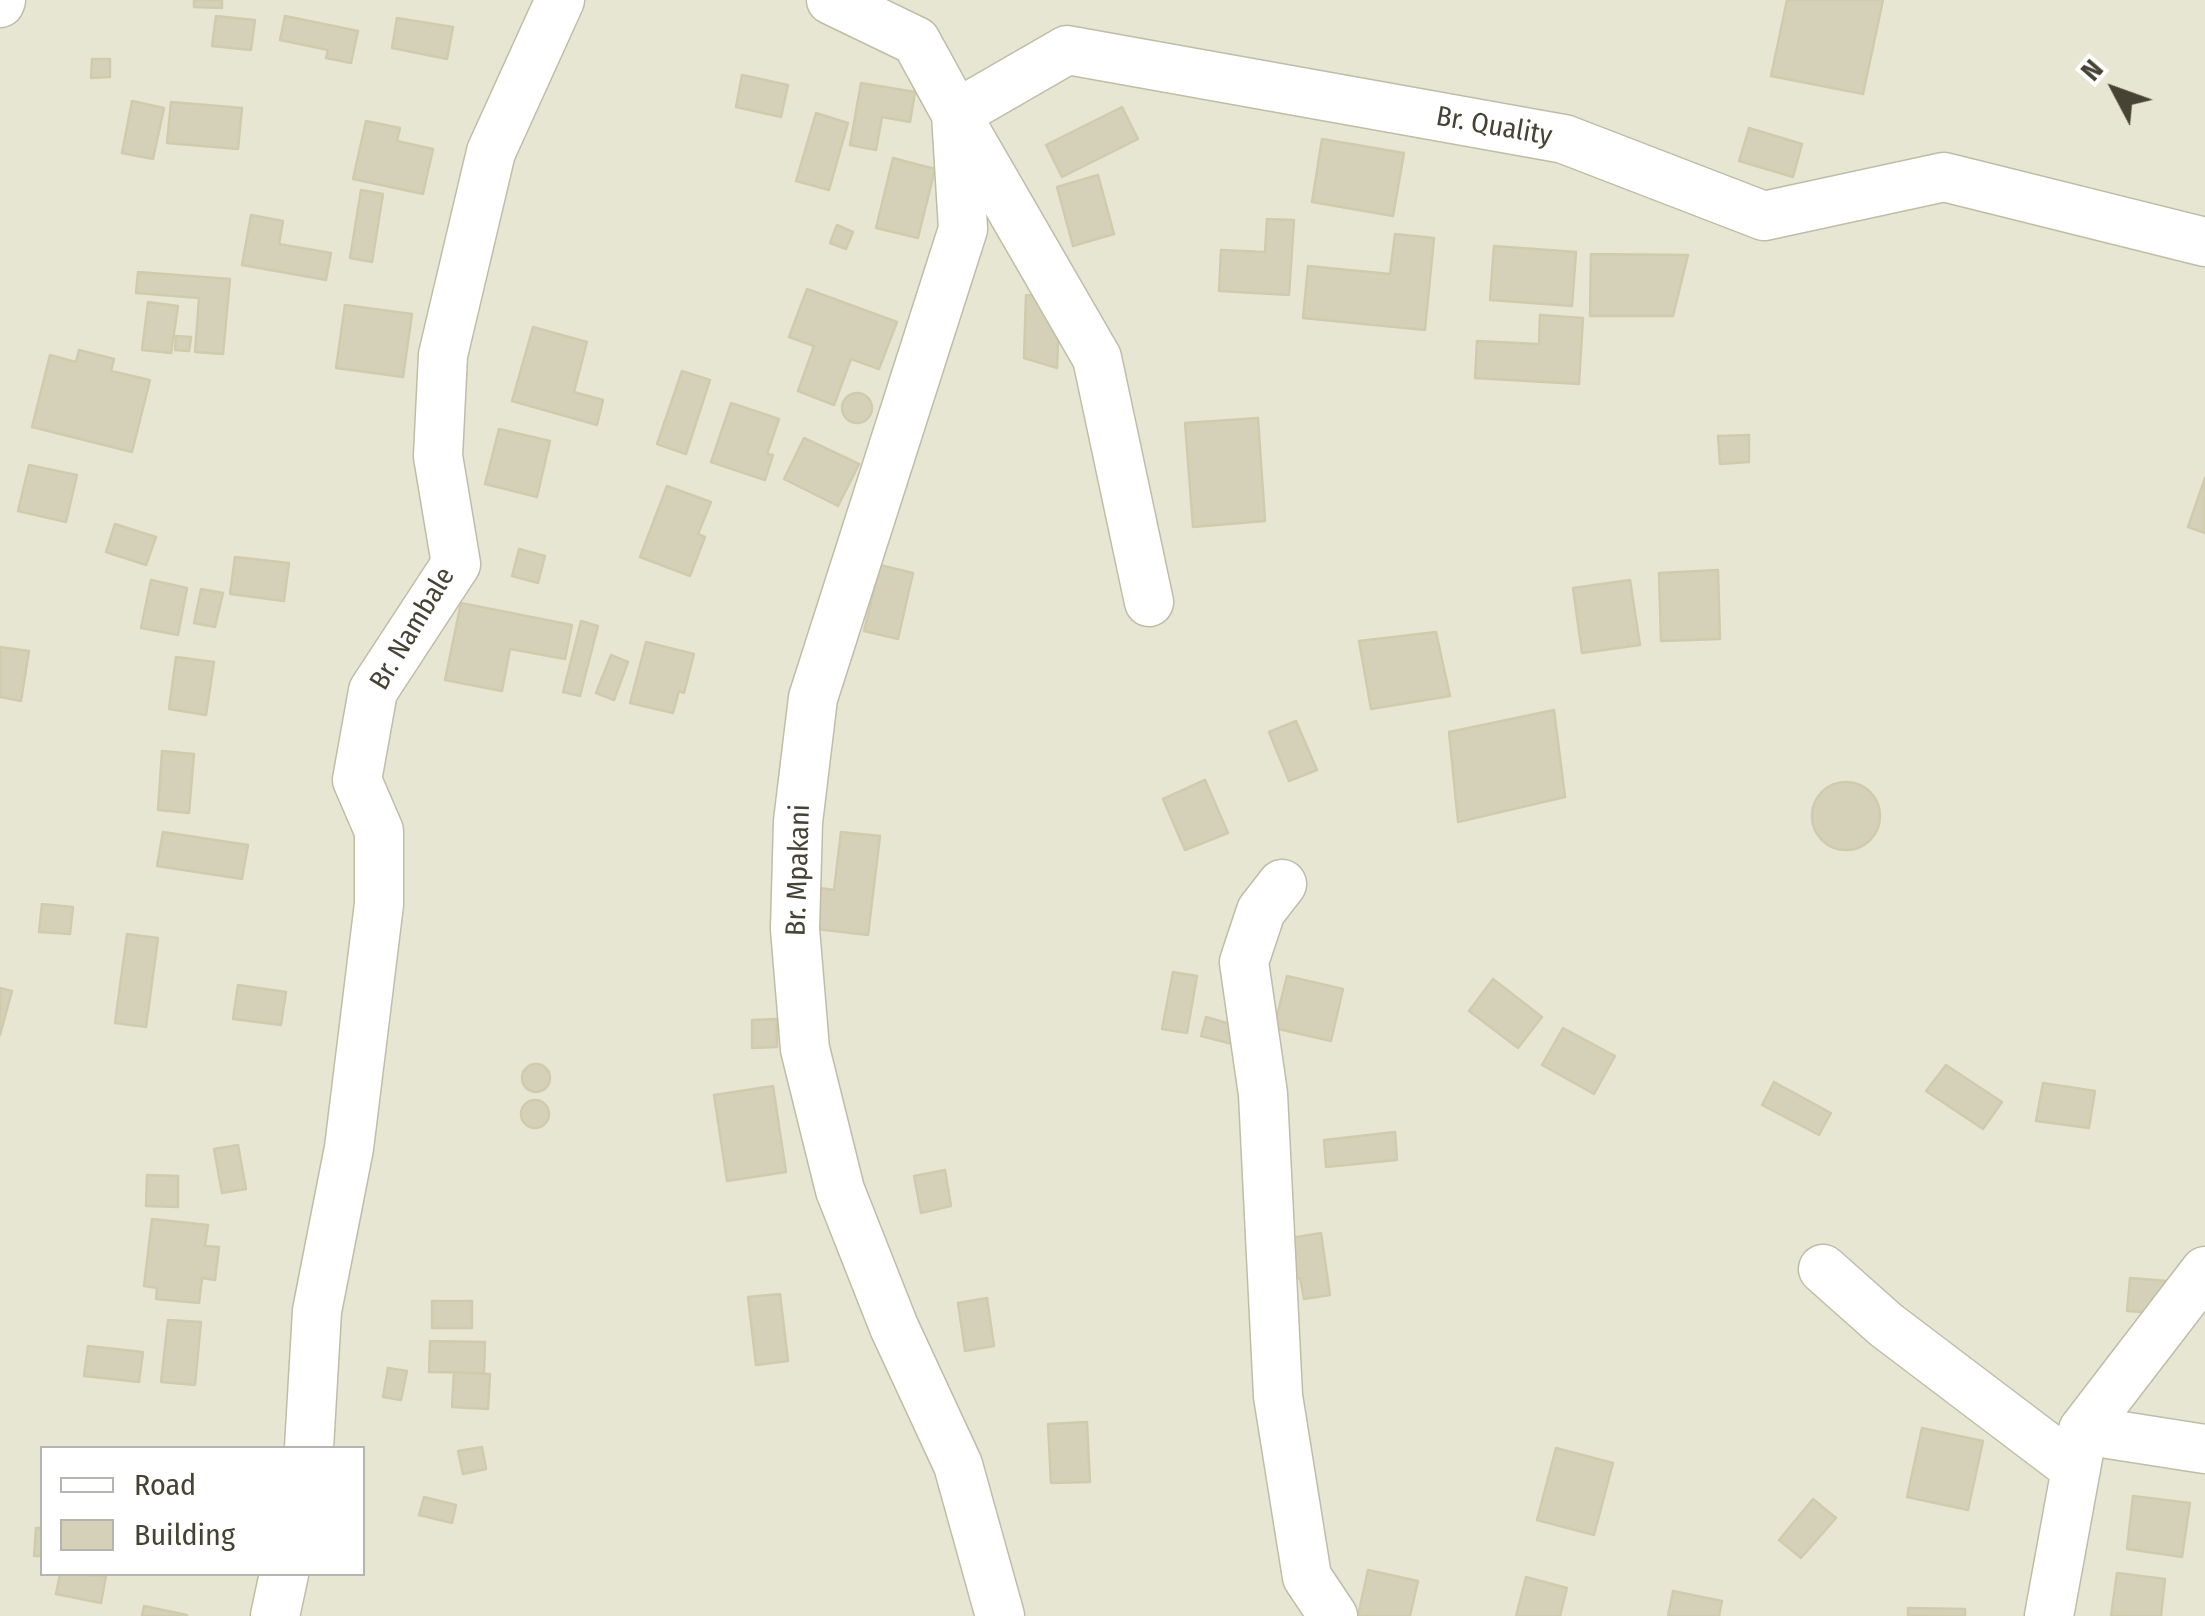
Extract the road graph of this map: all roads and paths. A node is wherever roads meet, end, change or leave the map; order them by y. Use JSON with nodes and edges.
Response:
{"nodes":[{"id":1,"x":560,"y":0,"type":"edge"},
{"id":2,"x":832,"y":0,"type":"edge"},
{"id":3,"x":956,"y":114,"type":"junction"},
{"id":4,"x":2205,"y":242,"type":"edge"},
{"id":5,"x":1149,"y":602,"type":"dead end"},
{"id":6,"x":1282,"y":884,"type":"dead end"},
{"id":7,"x":1822,"y":1269,"type":"dead end"},
{"id":8,"x":2205,"y":1271,"type":"edge"},
{"id":9,"x":309,"y":1446,"type":"edge"},
{"id":10,"x":2079,"y":1449,"type":"junction"},
{"id":11,"x":2205,"y":1449,"type":"edge"},
{"id":12,"x":284,"y":1576,"type":"edge"},
{"id":13,"x":275,"y":1616,"type":"edge"},
{"id":14,"x":1000,"y":1616,"type":"edge"},
{"id":15,"x":1332,"y":1616,"type":"edge"},
{"id":16,"x":2048,"y":1616,"type":"edge"}],
"edges":[{"from":1,"to":9,"type":"street","name":"Br. Nambale"},
{"from":2,"to":3,"type":"street"},
{"from":3,"to":4,"type":"street","name":"Br. Quality"},
{"from":3,"to":5,"type":"street"},
{"from":3,"to":14,"type":"street","name":"Br. Mpakani"},
{"from":6,"to":15,"type":"street"},
{"from":7,"to":10,"type":"street"},
{"from":8,"to":10,"type":"street"},
{"from":10,"to":11,"type":"street"},
{"from":10,"to":16,"type":"street"},
{"from":12,"to":13,"type":"street"}]}
